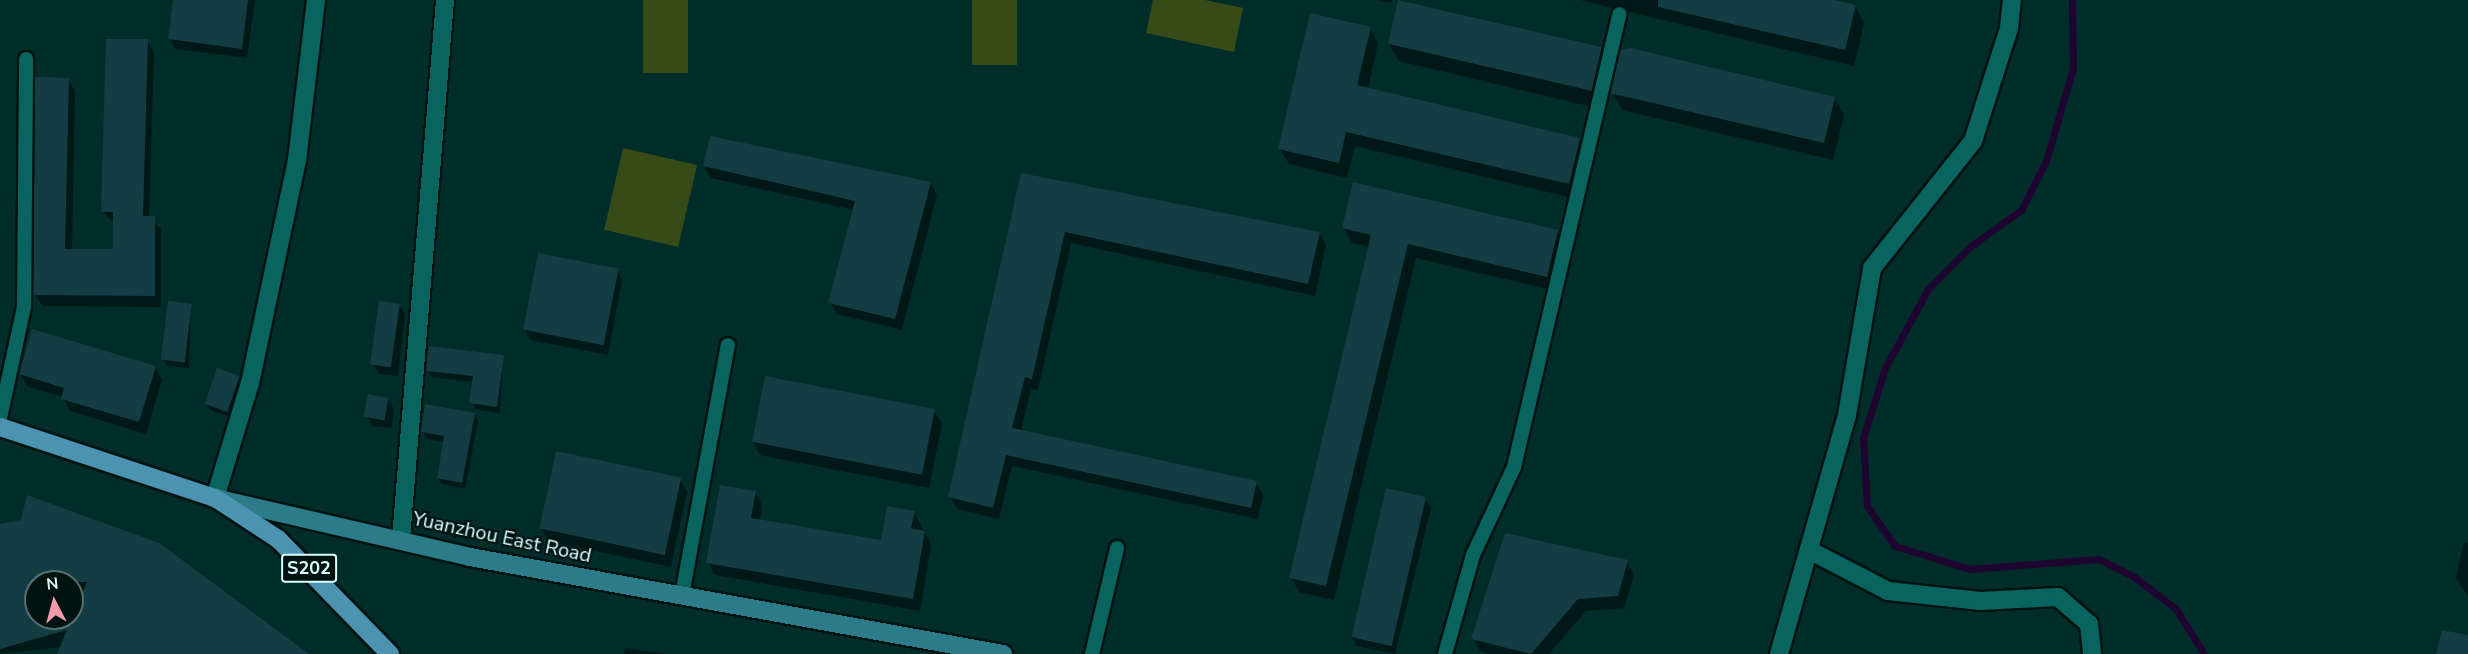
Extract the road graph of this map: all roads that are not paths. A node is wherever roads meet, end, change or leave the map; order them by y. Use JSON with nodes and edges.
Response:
{"nodes":[{"id":1,"x":316,"y":0,"type":"edge"},
{"id":2,"x":445,"y":0,"type":"edge"},
{"id":3,"x":2012,"y":0,"type":"edge"},
{"id":4,"x":1619,"y":14,"type":"dead end"},
{"id":5,"x":26,"y":59,"type":"dead end"},
{"id":6,"x":728,"y":345,"type":"dead end"},
{"id":7,"x":0,"y":418,"type":"edge"},
{"id":8,"x":0,"y":427,"type":"edge"},
{"id":9,"x":215,"y":498,"type":"junction"},
{"id":10,"x":401,"y":539,"type":"junction"},
{"id":11,"x":1117,"y":548,"type":"dead end"},
{"id":12,"x":1809,"y":549,"type":"junction"},
{"id":13,"x":682,"y":595,"type":"junction"},
{"id":14,"x":941,"y":648,"type":"edge"},
{"id":15,"x":390,"y":654,"type":"edge"},
{"id":16,"x":1003,"y":654,"type":"edge"},
{"id":17,"x":1092,"y":654,"type":"edge"},
{"id":18,"x":1445,"y":654,"type":"edge"},
{"id":19,"x":1779,"y":654,"type":"edge"},
{"id":20,"x":2092,"y":654,"type":"edge"}],
"edges":[{"from":1,"to":9,"type":"street"},
{"from":2,"to":10,"type":"street"},
{"from":3,"to":12,"type":"street"},
{"from":4,"to":18,"type":"lane"},
{"from":5,"to":7,"type":"lane"},
{"from":6,"to":13,"type":"lane"},
{"from":8,"to":9,"type":"main road","name":"Yuanzhou East Road","number":"S202"},
{"from":9,"to":10,"type":"main road","name":"Yuanzhou East Road"},
{"from":9,"to":15,"type":"main road","number":"S202"},
{"from":10,"to":13,"type":"main road","name":"Yuanzhou East Road"},
{"from":11,"to":17,"type":"lane"},
{"from":12,"to":19,"type":"street"},
{"from":12,"to":20,"type":"street"},
{"from":13,"to":14,"type":"main road","name":"Yuanzhou East Road"},
{"from":14,"to":16,"type":"main road","name":"Yuanzhou East Road"}]}
